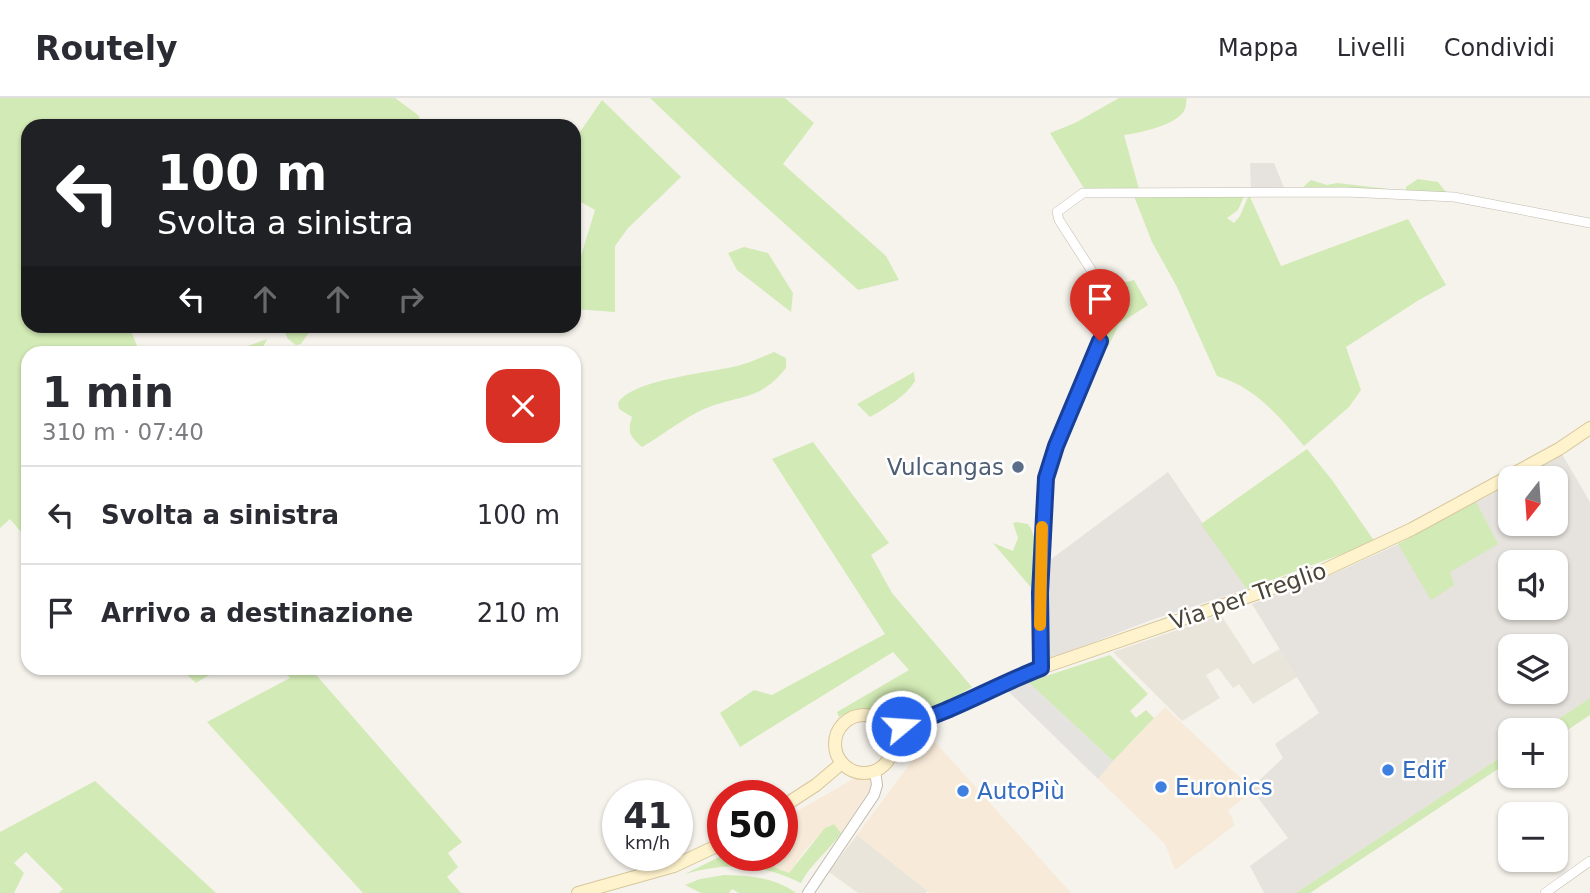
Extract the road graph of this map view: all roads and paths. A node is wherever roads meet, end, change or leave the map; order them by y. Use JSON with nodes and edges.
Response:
{"nodes":[{"id":1,"x":1590,"y":223,"type":"edge"},
{"id":2,"x":1590,"y":428,"type":"edge"},
{"id":3,"x":1041,"y":668,"type":"junction"},
{"id":4,"x":890,"y":730,"type":"junction"},
{"id":5,"x":842,"y":763,"type":"junction"},
{"id":6,"x":875,"y":771,"type":"junction"},
{"id":7,"x":798,"y":797,"type":"edge"},
{"id":8,"x":707,"y":851,"type":"edge"},
{"id":9,"x":1590,"y":861,"type":"edge"},
{"id":10,"x":578,"y":893,"type":"edge"},
{"id":11,"x":808,"y":893,"type":"edge"},
{"id":12,"x":1545,"y":893,"type":"edge"}],
"edges":[{"from":1,"to":3,"type":"street"},
{"from":2,"to":3,"type":"main road","name":"Via per Treglio"},
{"from":3,"to":4,"type":"main road","name":"Via per Treglio"},
{"from":4,"to":5,"type":"main road"},
{"from":4,"to":6,"type":"main road"},
{"from":5,"to":6,"type":"main road"},
{"from":5,"to":7,"type":"main road"},
{"from":6,"to":11,"type":"street"},
{"from":8,"to":10,"type":"main road"},
{"from":9,"to":12,"type":"street"}]}
